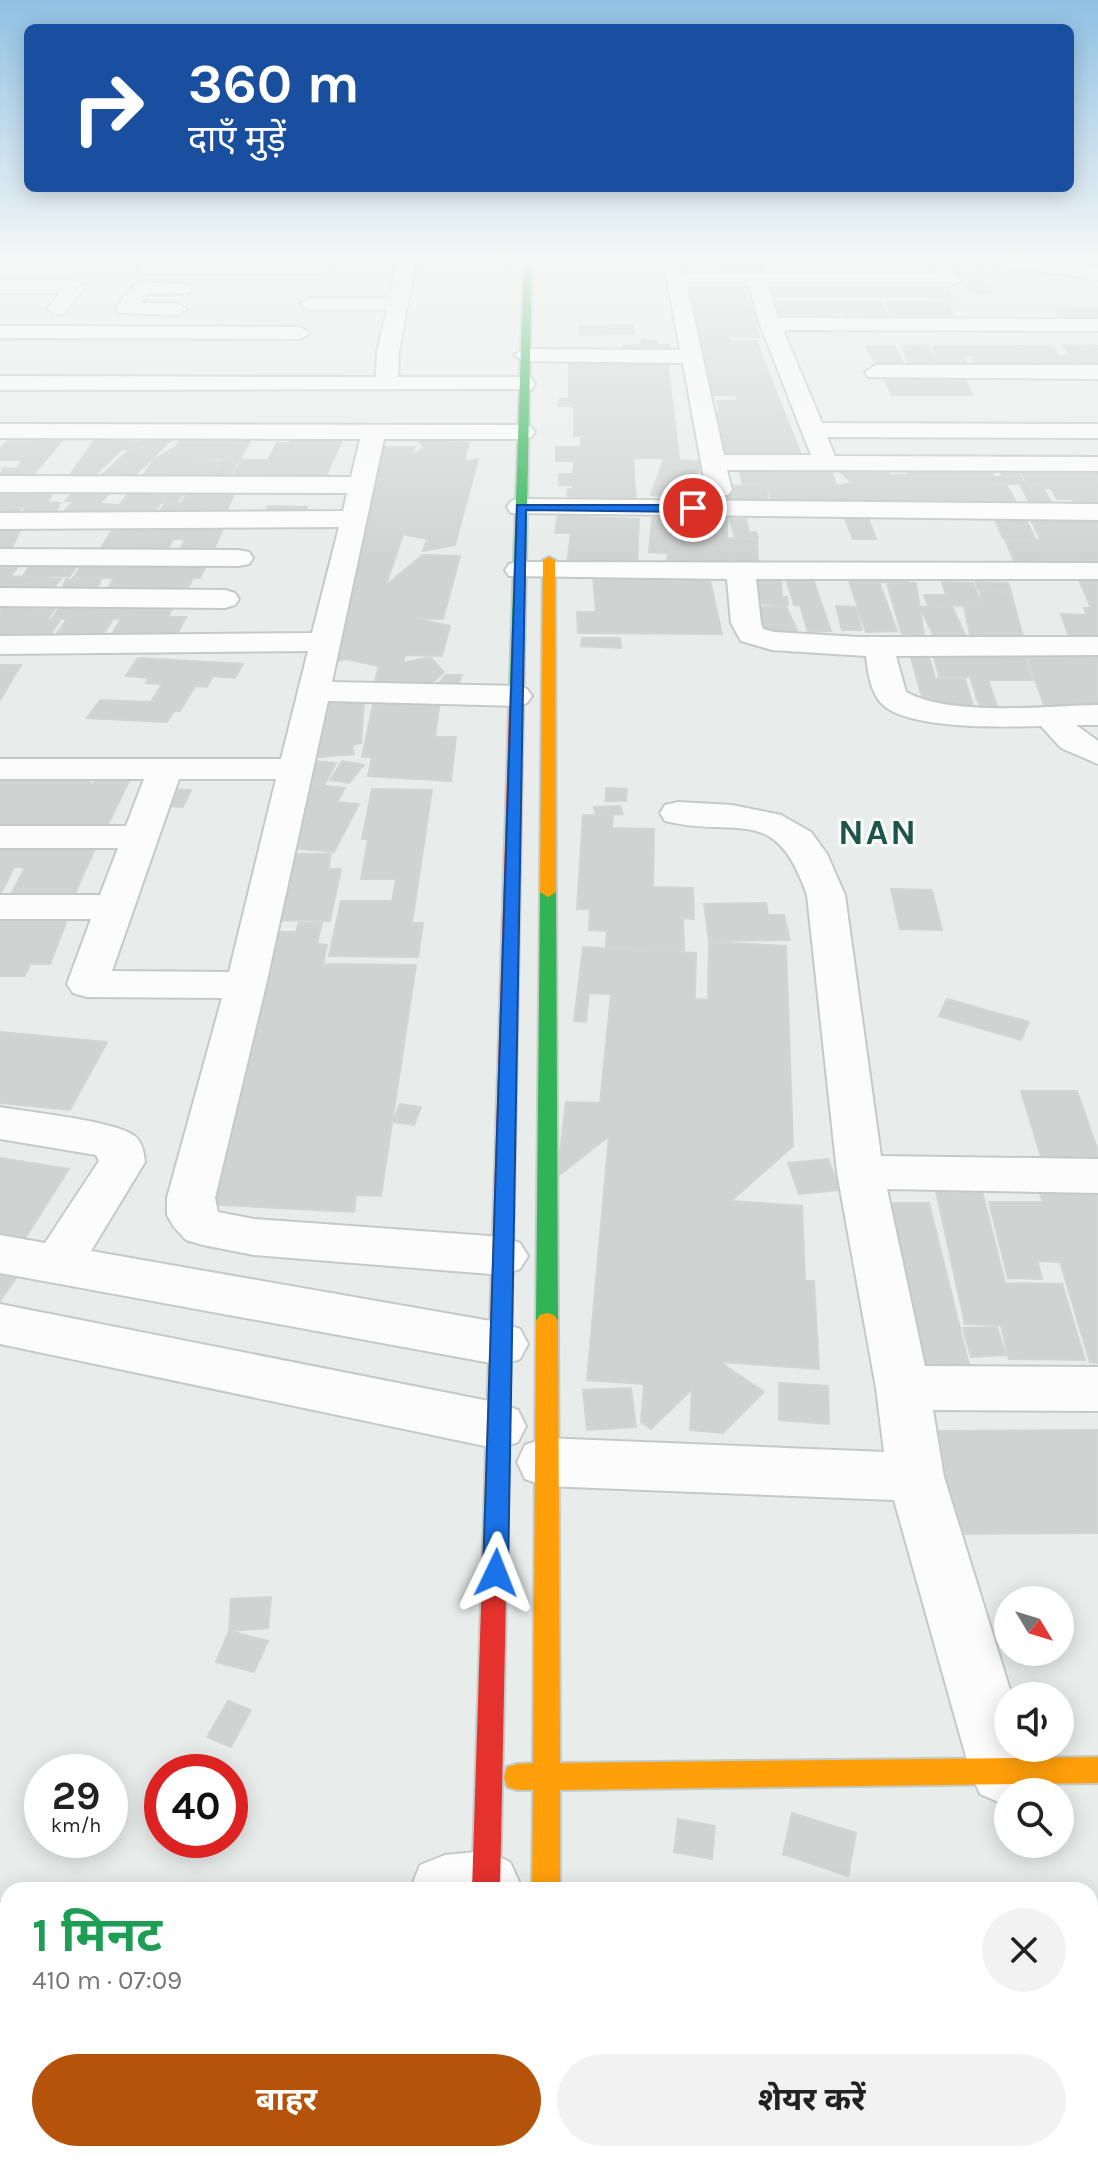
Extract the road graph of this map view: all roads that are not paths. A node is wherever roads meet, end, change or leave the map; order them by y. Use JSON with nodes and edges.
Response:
{"nodes":[{"id":1,"x":692,"y":357,"type":"edge"},
{"id":2,"x":293,"y":358,"type":"edge"},
{"id":3,"x":388,"y":358,"type":"edge"},
{"id":4,"x":525,"y":358,"type":"edge"},
{"id":5,"x":532,"y":358,"type":"edge"},
{"id":6,"x":548,"y":358,"type":"edge"},
{"id":7,"x":674,"y":358,"type":"edge"},
{"id":8,"x":784,"y":358,"type":"edge"},
{"id":9,"x":548,"y":364,"type":"junction"},
{"id":10,"x":1098,"y":372,"type":"edge"},
{"id":11,"x":0,"y":383,"type":"edge"},
{"id":12,"x":150,"y":384,"type":"junction"},
{"id":13,"x":285,"y":384,"type":"junction"},
{"id":14,"x":387,"y":384,"type":"junction"},
{"id":15,"x":524,"y":384,"type":"junction"},
{"id":16,"x":895,"y":414,"type":"junction"},
{"id":17,"x":814,"y":430,"type":"junction"},
{"id":18,"x":0,"y":431,"type":"edge"},
{"id":19,"x":89,"y":431,"type":"junction"},
{"id":20,"x":115,"y":431,"type":"junction"},
{"id":21,"x":1098,"y":431,"type":"edge"},
{"id":22,"x":374,"y":432,"type":"junction"},
{"id":23,"x":523,"y":432,"type":"junction"},
{"id":24,"x":713,"y":462,"type":"junction"},
{"id":25,"x":826,"y":463,"type":"junction"},
{"id":26,"x":1098,"y":464,"type":"edge"},
{"id":27,"x":0,"y":484,"type":"edge"},
{"id":28,"x":55,"y":484,"type":"junction"},
{"id":29,"x":265,"y":484,"type":"junction"},
{"id":30,"x":358,"y":502,"type":"junction"},
{"id":31,"x":520,"y":507,"type":"junction"},
{"id":32,"x":722,"y":509,"type":"junction"},
{"id":33,"x":1098,"y":512,"type":"edge"},
{"id":34,"x":549,"y":515,"type":"junction"},
{"id":35,"x":252,"y":520,"type":"junction"},
{"id":36,"x":0,"y":521,"type":"edge"},
{"id":37,"x":1000,"y":542,"type":"junction"},
{"id":38,"x":0,"y":557,"type":"edge"},
{"id":39,"x":239,"y":558,"type":"junction"},
{"id":40,"x":519,"y":570,"type":"junction"},
{"id":41,"x":549,"y":570,"type":"junction"},
{"id":42,"x":741,"y":570,"type":"junction"},
{"id":43,"x":1098,"y":571,"type":"edge"},
{"id":44,"x":0,"y":597,"type":"edge"},
{"id":45,"x":225,"y":599,"type":"junction"},
{"id":46,"x":325,"y":642,"type":"junction"},
{"id":47,"x":209,"y":643,"type":"junction"},
{"id":48,"x":0,"y":645,"type":"edge"},
{"id":49,"x":879,"y":646,"type":"junction"},
{"id":50,"x":1098,"y":646,"type":"edge"},
{"id":51,"x":314,"y":691,"type":"junction"},
{"id":52,"x":516,"y":696,"type":"junction"},
{"id":53,"x":1048,"y":715,"type":"junction"},
{"id":54,"x":1098,"y":715,"type":"edge"},
{"id":55,"x":1098,"y":754,"type":"edge"},
{"id":56,"x":0,"y":769,"type":"edge"},
{"id":57,"x":165,"y":769,"type":"junction"},
{"id":58,"x":296,"y":769,"type":"junction"},
{"id":59,"x":678,"y":813,"type":"dead end"},
{"id":60,"x":0,"y":837,"type":"edge"},
{"id":61,"x":140,"y":837,"type":"junction"},
{"id":62,"x":0,"y":907,"type":"edge"},
{"id":63,"x":115,"y":907,"type":"junction"},
{"id":64,"x":246,"y":985,"type":"junction"},
{"id":65,"x":0,"y":1123,"type":"edge"},
{"id":66,"x":860,"y":1172,"type":"junction"},
{"id":67,"x":1098,"y":1176,"type":"edge"},
{"id":68,"x":0,"y":1254,"type":"edge"},
{"id":69,"x":503,"y":1256,"type":"junction"},
{"id":70,"x":58,"y":1264,"type":"junction"},
{"id":71,"x":0,"y":1324,"type":"edge"},
{"id":72,"x":502,"y":1344,"type":"junction"},
{"id":73,"x":903,"y":1388,"type":"junction"},
{"id":74,"x":1098,"y":1389,"type":"edge"},
{"id":75,"x":499,"y":1426,"type":"junction"},
{"id":76,"x":545,"y":1462,"type":"junction"},
{"id":77,"x":916,"y":1477,"type":"junction"},
{"id":78,"x":1098,"y":1770,"type":"edge"},
{"id":79,"x":1003,"y":1771,"type":"junction"},
{"id":80,"x":547,"y":1774,"type":"junction"},
{"id":81,"x":490,"y":1779,"type":"junction"},
{"id":82,"x":491,"y":1882,"type":"edge"},
{"id":83,"x":494,"y":1882,"type":"edge"}],
"edges":[{"from":1,"to":24,"type":"street"},
{"from":2,"to":13,"type":"street"},
{"from":3,"to":14,"type":"street"},
{"from":4,"to":15,"type":"street"},
{"from":5,"to":9,"type":"street"},
{"from":6,"to":9,"type":"street"},
{"from":7,"to":9,"type":"street"},
{"from":8,"to":17,"type":"street"},
{"from":10,"to":16,"type":"street"},
{"from":11,"to":12,"type":"street"},
{"from":12,"to":13,"type":"street"},
{"from":12,"to":20,"type":"street"},
{"from":13,"to":14,"type":"street"},
{"from":14,"to":15,"type":"street"},
{"from":15,"to":23,"type":"street"},
{"from":16,"to":17,"type":"street"},
{"from":16,"to":21,"type":"street"},
{"from":17,"to":25,"type":"street"},
{"from":18,"to":19,"type":"street"},
{"from":19,"to":20,"type":"street"},
{"from":19,"to":28,"type":"street"},
{"from":20,"to":22,"type":"street"},
{"from":22,"to":23,"type":"street"},
{"from":22,"to":30,"type":"street"},
{"from":23,"to":31,"type":"street"},
{"from":24,"to":25,"type":"street"},
{"from":24,"to":32,"type":"street"},
{"from":25,"to":26,"type":"street"},
{"from":27,"to":28,"type":"street"},
{"from":28,"to":29,"type":"street"},
{"from":29,"to":30,"type":"street"},
{"from":29,"to":35,"type":"street"},
{"from":30,"to":35,"type":"street"},
{"from":30,"to":46,"type":"street"},
{"from":31,"to":34,"type":"street"},
{"from":31,"to":40,"type":"street"},
{"from":32,"to":34,"type":"street"},
{"from":32,"to":37,"type":"street"},
{"from":33,"to":37,"type":"street"},
{"from":34,"to":41,"type":"street"},
{"from":35,"to":36,"type":"street"},
{"from":35,"to":39,"type":"street"},
{"from":37,"to":42,"type":"street"},
{"from":37,"to":43,"type":"street"},
{"from":38,"to":39,"type":"street"},
{"from":39,"to":45,"type":"street"},
{"from":40,"to":41,"type":"street"},
{"from":40,"to":52,"type":"street"},
{"from":41,"to":42,"type":"street"},
{"from":41,"to":76,"type":"street"},
{"from":42,"to":49,"type":"street"},
{"from":44,"to":45,"type":"street"},
{"from":45,"to":47,"type":"street"},
{"from":46,"to":47,"type":"street"},
{"from":46,"to":51,"type":"street"},
{"from":47,"to":48,"type":"street"},
{"from":49,"to":50,"type":"street"},
{"from":49,"to":53,"type":"street"},
{"from":51,"to":52,"type":"street"},
{"from":51,"to":58,"type":"street"},
{"from":52,"to":69,"type":"street"},
{"from":53,"to":54,"type":"street"},
{"from":53,"to":55,"type":"street"},
{"from":56,"to":57,"type":"street"},
{"from":57,"to":58,"type":"street"},
{"from":57,"to":61,"type":"street"},
{"from":58,"to":64,"type":"street"},
{"from":59,"to":66,"type":"street"},
{"from":60,"to":61,"type":"street"},
{"from":61,"to":63,"type":"street"},
{"from":62,"to":63,"type":"street"},
{"from":63,"to":64,"type":"street"},
{"from":64,"to":69,"type":"street"},
{"from":65,"to":70,"type":"street"},
{"from":66,"to":67,"type":"street"},
{"from":66,"to":73,"type":"street"},
{"from":68,"to":70,"type":"street"},
{"from":69,"to":72,"type":"street"},
{"from":70,"to":72,"type":"street"},
{"from":71,"to":75,"type":"street"},
{"from":72,"to":75,"type":"street"},
{"from":73,"to":74,"type":"street"},
{"from":73,"to":77,"type":"street"},
{"from":75,"to":81,"type":"street"},
{"from":76,"to":77,"type":"street"},
{"from":76,"to":80,"type":"street"},
{"from":77,"to":79,"type":"street"},
{"from":78,"to":79,"type":"street"},
{"from":79,"to":80,"type":"street"},
{"from":80,"to":81,"type":"street"},
{"from":80,"to":83,"type":"street"},
{"from":81,"to":82,"type":"street"}]}
